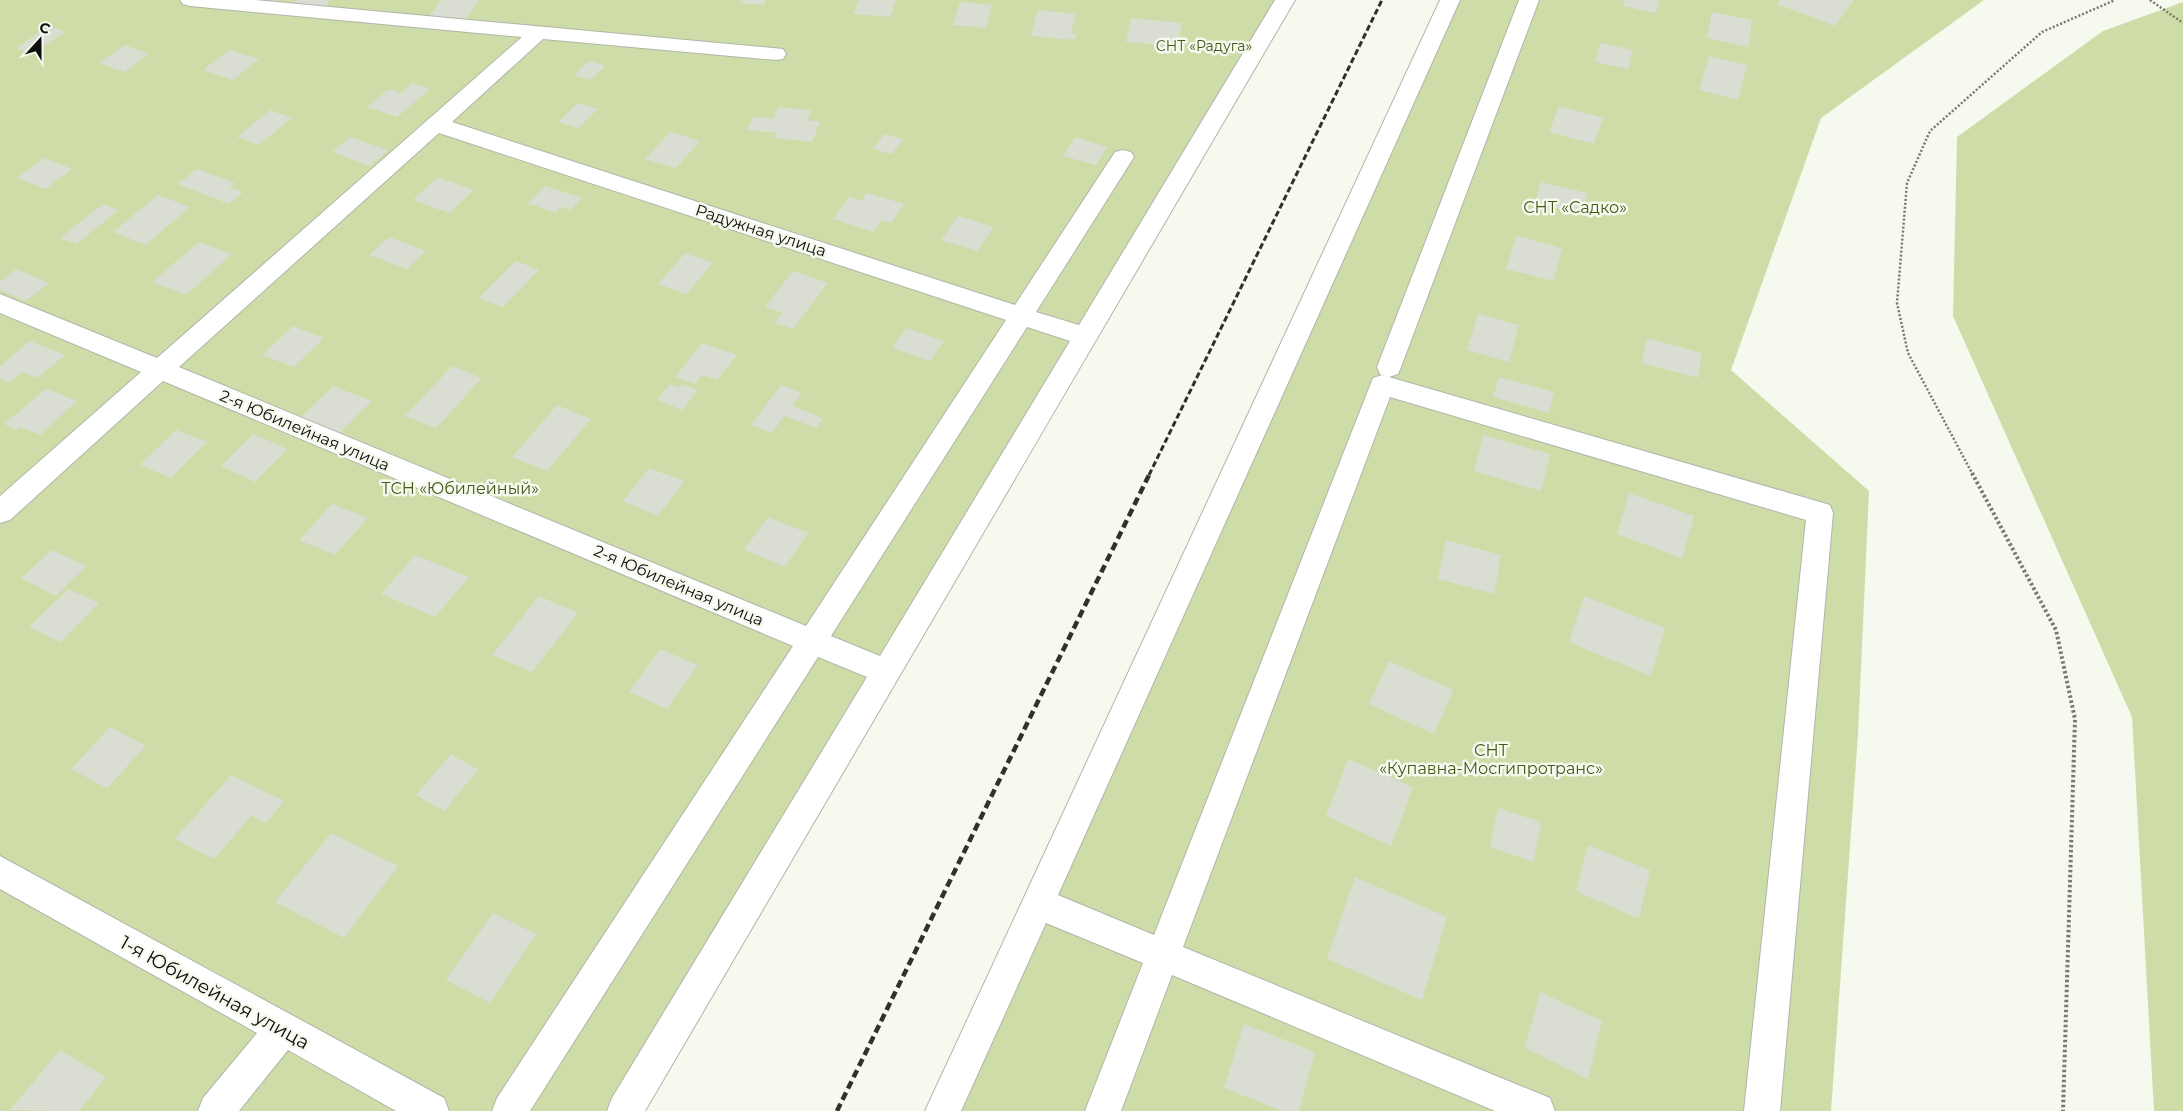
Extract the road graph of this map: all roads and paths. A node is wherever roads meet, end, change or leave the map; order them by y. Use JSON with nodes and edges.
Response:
{"nodes":[{"id":1,"x":190,"y":0,"type":"edge"},
{"id":2,"x":1285,"y":0,"type":"edge"},
{"id":3,"x":1450,"y":0,"type":"edge"},
{"id":4,"x":1529,"y":0,"type":"edge"},
{"id":5,"x":2115,"y":0,"type":"edge"},
{"id":6,"x":2150,"y":0,"type":"edge"},
{"id":7,"x":2183,"y":23,"type":"edge"},
{"id":8,"x":539,"y":32,"type":"junction"},
{"id":9,"x":776,"y":54,"type":"dead end"},
{"id":10,"x":436,"y":124,"type":"junction"},
{"id":11,"x":1123,"y":157,"type":"dead end"},
{"id":12,"x":0,"y":303,"type":"edge"},
{"id":13,"x":1021,"y":316,"type":"junction"},
{"id":14,"x":1086,"y":337,"type":"junction"},
{"id":15,"x":1389,"y":367,"type":"dead end"},
{"id":16,"x":160,"y":369,"type":"junction"},
{"id":17,"x":0,"y":512,"type":"edge"},
{"id":18,"x":812,"y":641,"type":"junction"},
{"id":19,"x":886,"y":672,"type":"junction"},
{"id":20,"x":0,"y":872,"type":"edge"},
{"id":21,"x":1038,"y":903,"type":"junction"},
{"id":22,"x":1164,"y":955,"type":"junction"},
{"id":23,"x":283,"y":1029,"type":"junction"},
{"id":24,"x":216,"y":1111,"type":"edge"},
{"id":25,"x":431,"y":1111,"type":"edge"},
{"id":26,"x":510,"y":1111,"type":"edge"},
{"id":27,"x":625,"y":1111,"type":"edge"},
{"id":28,"x":943,"y":1111,"type":"edge"},
{"id":29,"x":1103,"y":1111,"type":"edge"},
{"id":30,"x":1537,"y":1111,"type":"edge"},
{"id":31,"x":1762,"y":1111,"type":"edge"},
{"id":32,"x":2063,"y":1111,"type":"edge"}],
"edges":[{"from":1,"to":8,"type":"street"},
{"from":2,"to":14,"type":"street"},
{"from":3,"to":21,"type":"street"},
{"from":4,"to":15,"type":"street"},
{"from":5,"to":32,"type":"path"},
{"from":6,"to":7,"type":"path"},
{"from":8,"to":9,"type":"street"},
{"from":8,"to":10,"type":"street"},
{"from":10,"to":13,"type":"street","name":"Радужная улица"},
{"from":10,"to":16,"type":"street"},
{"from":11,"to":13,"type":"street"},
{"from":12,"to":16,"type":"street","name":"2-я Юбилейная улица"},
{"from":13,"to":14,"type":"street","name":"Радужная улица"},
{"from":13,"to":18,"type":"street"},
{"from":14,"to":19,"type":"street"},
{"from":16,"to":17,"type":"street"},
{"from":16,"to":18,"type":"street","name":"2-я Юбилейная улица"},
{"from":18,"to":19,"type":"street","name":"2-я Юбилейная улица"},
{"from":18,"to":26,"type":"street"},
{"from":19,"to":27,"type":"street"},
{"from":20,"to":23,"type":"street","name":"1-я Юбилейная улица"},
{"from":21,"to":22,"type":"street"},
{"from":21,"to":28,"type":"street"},
{"from":22,"to":29,"type":"street"},
{"from":22,"to":30,"type":"street"},
{"from":22,"to":31,"type":"street"},
{"from":23,"to":24,"type":"street"},
{"from":23,"to":25,"type":"street","name":"1-я Юбилейная улица"}]}
